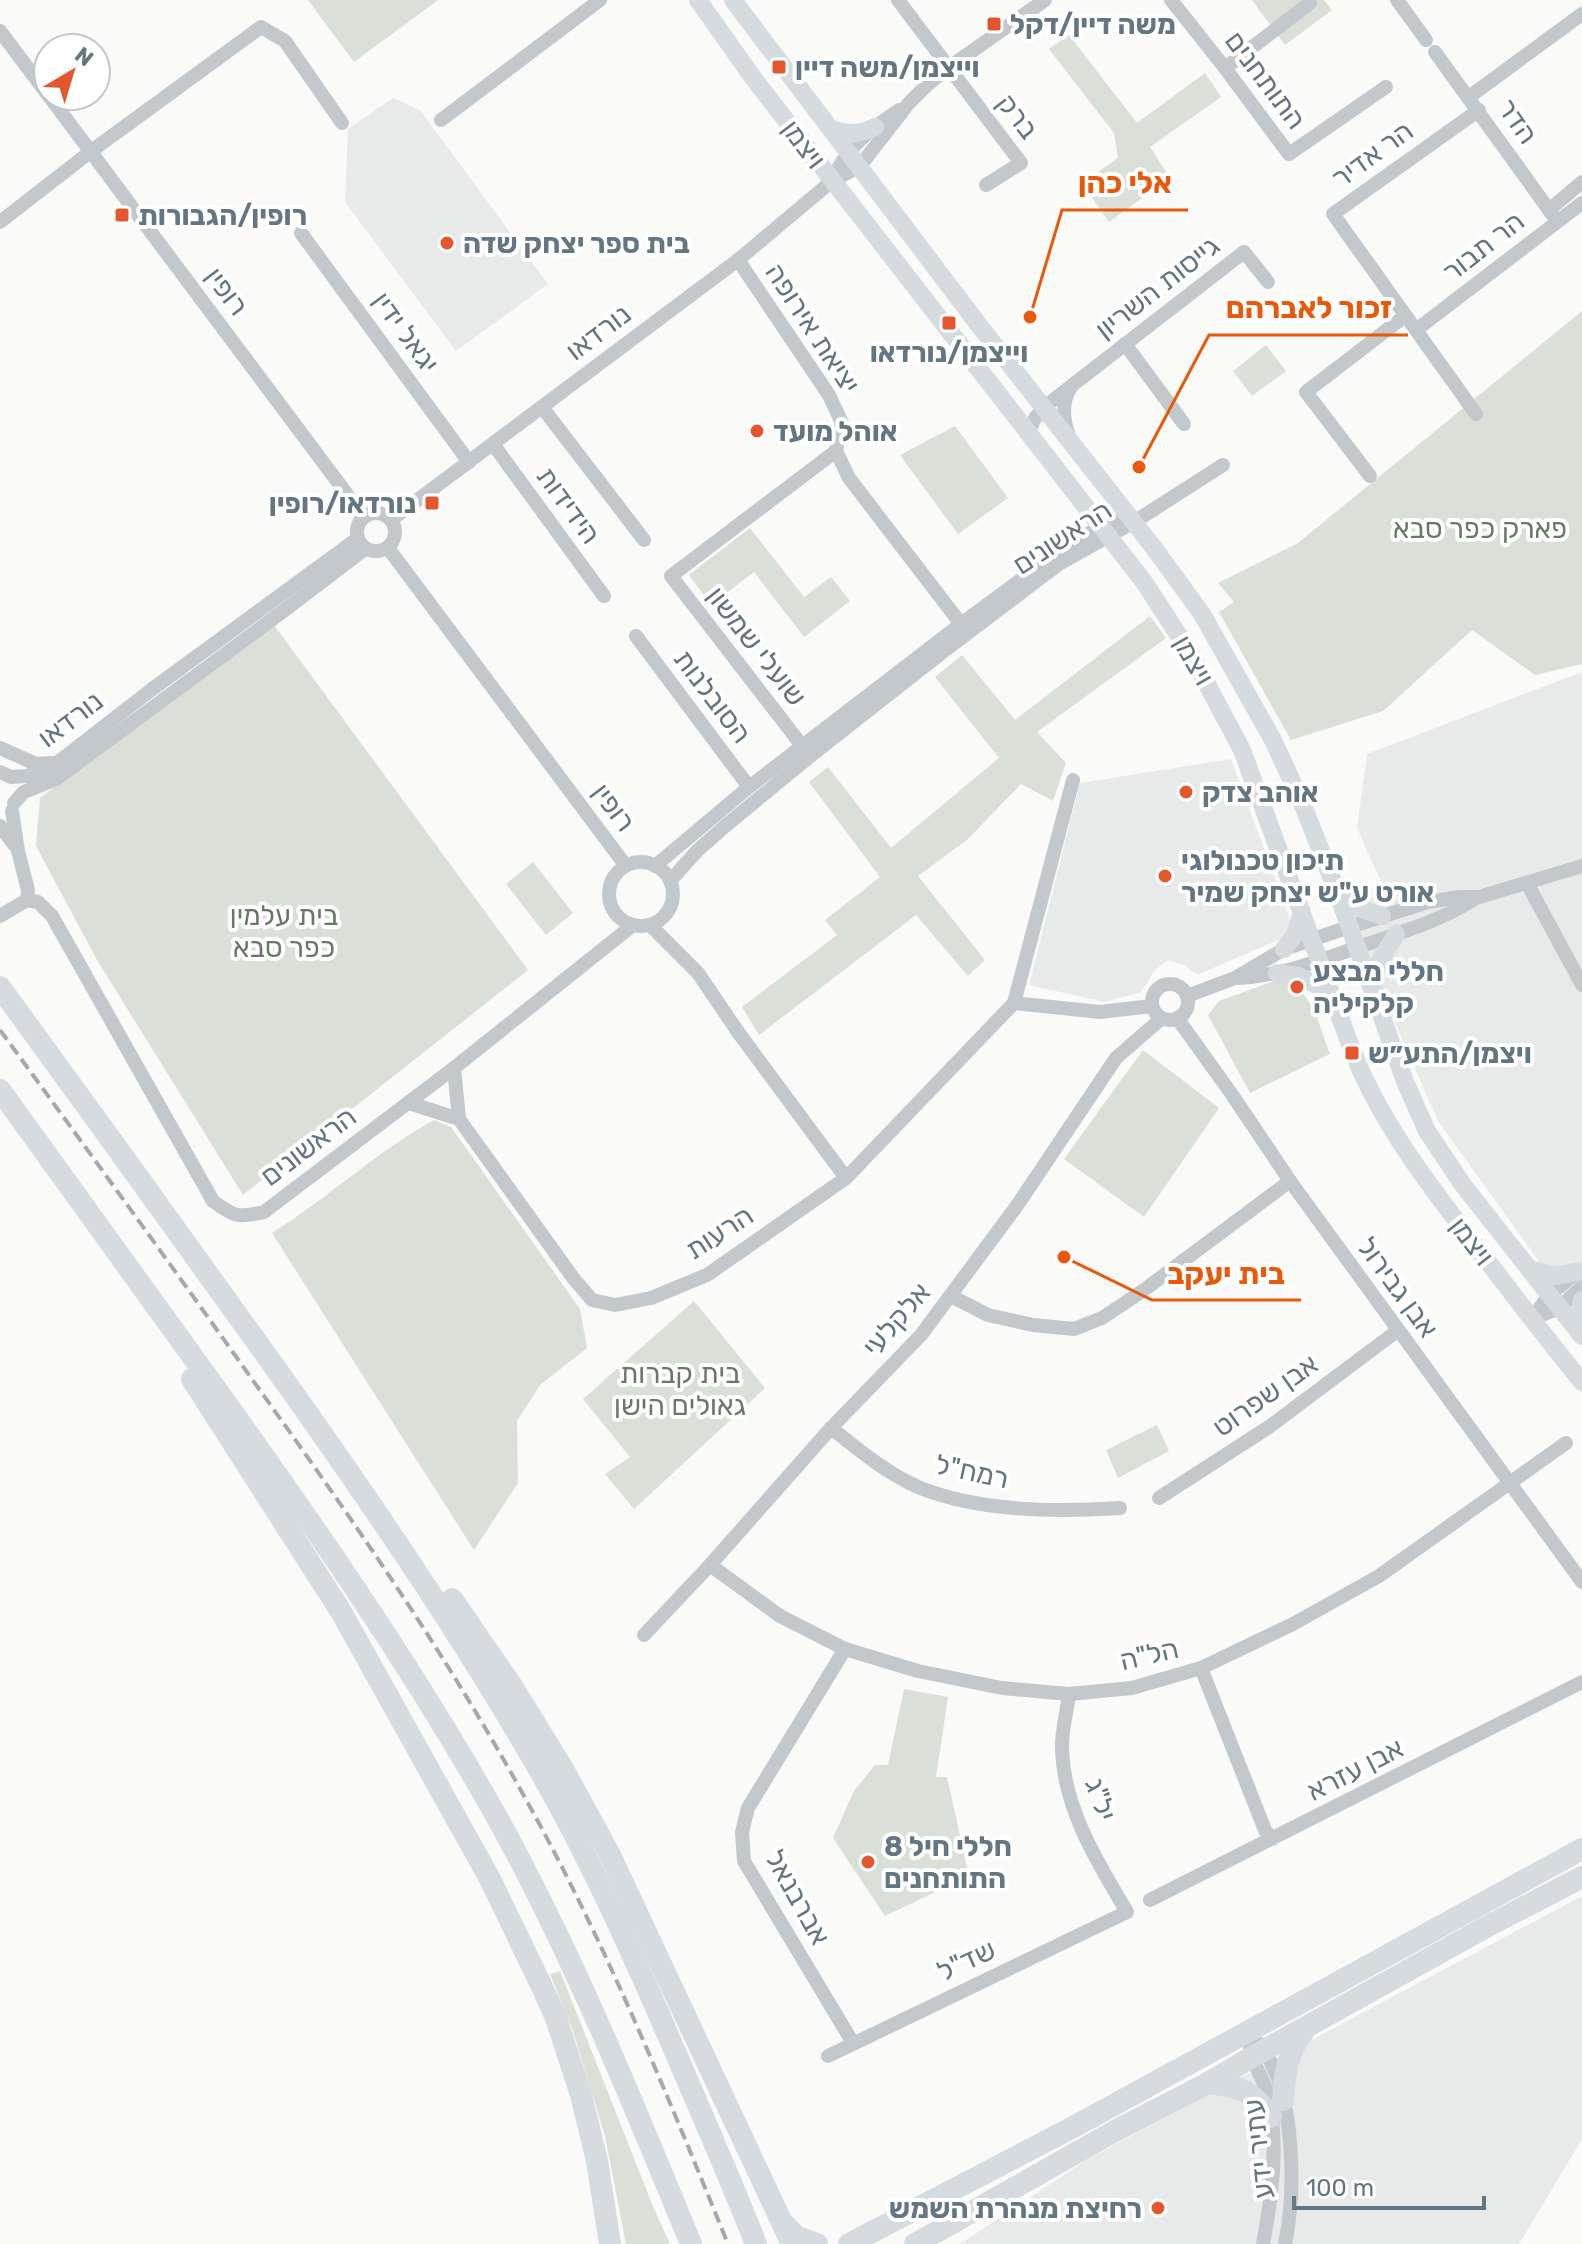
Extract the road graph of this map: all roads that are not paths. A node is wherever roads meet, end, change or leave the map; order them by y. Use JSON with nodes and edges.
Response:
{"nodes":[{"id":1,"x":600,"y":0,"type":"edge"},
{"id":2,"x":698,"y":0,"type":"edge"},
{"id":3,"x":733,"y":0,"type":"edge"},
{"id":4,"x":898,"y":0,"type":"edge"},
{"id":5,"x":1045,"y":0,"type":"edge"},
{"id":6,"x":1171,"y":0,"type":"edge"},
{"id":7,"x":1397,"y":0,"type":"edge"},
{"id":8,"x":1310,"y":3,"type":"dead end"},
{"id":9,"x":1582,"y":14,"type":"edge"},
{"id":10,"x":0,"y":31,"type":"edge"},
{"id":11,"x":948,"y":68,"type":"junction"},
{"id":12,"x":1225,"y":68,"type":"junction"},
{"id":13,"x":32,"y":74,"type":"edge"},
{"id":14,"x":1386,"y":87,"type":"dead end"},
{"id":15,"x":1469,"y":97,"type":"junction"},
{"id":16,"x":909,"y":103,"type":"junction"},
{"id":17,"x":1479,"y":110,"type":"junction"},
{"id":18,"x":60,"y":112,"type":"edge"},
{"id":19,"x":441,"y":120,"type":"dead end"},
{"id":20,"x":342,"y":123,"type":"dead end"},
{"id":21,"x":875,"y":127,"type":"junction"},
{"id":22,"x":831,"y":129,"type":"junction"},
{"id":23,"x":90,"y":152,"type":"junction"},
{"id":24,"x":854,"y":159,"type":"junction"},
{"id":25,"x":832,"y":181,"type":"junction"},
{"id":26,"x":1582,"y":182,"type":"edge"},
{"id":27,"x":986,"y":185,"type":"dead end"},
{"id":28,"x":1582,"y":203,"type":"edge"},
{"id":29,"x":1553,"y":215,"type":"junction"},
{"id":30,"x":0,"y":222,"type":"edge"},
{"id":31,"x":301,"y":233,"type":"dead end"},
{"id":32,"x":738,"y":260,"type":"junction"},
{"id":33,"x":1268,"y":282,"type":"dead end"},
{"id":34,"x":1405,"y":316,"type":"junction"},
{"id":35,"x":1416,"y":330,"type":"junction"},
{"id":36,"x":1125,"y":344,"type":"junction"},
{"id":37,"x":1071,"y":387,"type":"junction"},
{"id":38,"x":542,"y":407,"type":"junction"},
{"id":39,"x":1043,"y":408,"type":"junction"},
{"id":40,"x":1476,"y":414,"type":"dead end"},
{"id":41,"x":1184,"y":424,"type":"dead end"},
{"id":42,"x":1028,"y":433,"type":"junction"},
{"id":43,"x":493,"y":444,"type":"junction"},
{"id":44,"x":1073,"y":445,"type":"junction"},
{"id":45,"x":836,"y":451,"type":"junction"},
{"id":46,"x":469,"y":462,"type":"junction"},
{"id":47,"x":1223,"y":465,"type":"dead end"},
{"id":48,"x":1370,"y":476,"type":"dead end"},
{"id":49,"x":1130,"y":516,"type":"junction"},
{"id":50,"x":364,"y":517,"type":"junction"},
{"id":51,"x":391,"y":520,"type":"junction"},
{"id":52,"x":1104,"y":531,"type":"junction"},
{"id":53,"x":644,"y":540,"type":"dead end"},
{"id":54,"x":361,"y":544,"type":"junction"},
{"id":55,"x":388,"y":548,"type":"junction"},
{"id":56,"x":604,"y":596,"type":"dead end"},
{"id":57,"x":961,"y":624,"type":"junction"},
{"id":58,"x":636,"y":636,"type":"dead end"},
{"id":59,"x":803,"y":747,"type":"junction"},
{"id":60,"x":0,"y":748,"type":"edge"},
{"id":61,"x":57,"y":763,"type":"junction"},
{"id":62,"x":0,"y":773,"type":"edge"},
{"id":63,"x":1073,"y":780,"type":"dead end"},
{"id":64,"x":749,"y":787,"type":"junction"},
{"id":65,"x":9,"y":811,"type":"edge"},
{"id":66,"x":0,"y":826,"type":"edge"},
{"id":67,"x":18,"y":851,"type":"junction"},
{"id":68,"x":626,"y":866,"type":"junction"},
{"id":69,"x":655,"y":866,"type":"junction"},
{"id":70,"x":1582,"y":866,"type":"edge"},
{"id":71,"x":670,"y":881,"type":"junction"},
{"id":72,"x":1527,"y":883,"type":"junction"},
{"id":73,"x":1336,"y":889,"type":"junction"},
{"id":74,"x":1479,"y":897,"type":"junction"},
{"id":75,"x":27,"y":900,"type":"junction"},
{"id":76,"x":1302,"y":912,"type":"junction"},
{"id":77,"x":0,"y":916,"type":"edge"},
{"id":78,"x":1382,"y":916,"type":"junction"},
{"id":79,"x":633,"y":925,"type":"junction"},
{"id":80,"x":650,"y":925,"type":"junction"},
{"id":81,"x":1349,"y":927,"type":"junction"},
{"id":82,"x":1396,"y":934,"type":"junction"},
{"id":83,"x":1311,"y":940,"type":"junction"},
{"id":84,"x":1357,"y":948,"type":"junction"},
{"id":85,"x":1284,"y":949,"type":"junction"},
{"id":86,"x":1319,"y":961,"type":"junction"},
{"id":87,"x":1277,"y":973,"type":"junction"},
{"id":88,"x":1235,"y":978,"type":"junction"},
{"id":89,"x":1582,"y":985,"type":"edge"},
{"id":90,"x":0,"y":987,"type":"edge"},
{"id":91,"x":1329,"y":991,"type":"junction"},
{"id":92,"x":1373,"y":993,"type":"junction"},
{"id":93,"x":1187,"y":996,"type":"junction"},
{"id":94,"x":1014,"y":1003,"type":"junction"},
{"id":95,"x":1164,"y":1014,"type":"junction"},
{"id":96,"x":454,"y":1068,"type":"junction"},
{"id":97,"x":0,"y":1090,"type":"edge"},
{"id":98,"x":409,"y":1103,"type":"junction"},
{"id":99,"x":459,"y":1119,"type":"junction"},
{"id":100,"x":846,"y":1178,"type":"junction"},
{"id":101,"x":1290,"y":1181,"type":"junction"},
{"id":102,"x":81,"y":1201,"type":"junction"},
{"id":103,"x":187,"y":1244,"type":"junction"},
{"id":104,"x":1529,"y":1269,"type":"junction"},
{"id":105,"x":1581,"y":1275,"type":"edge"},
{"id":106,"x":951,"y":1296,"type":"junction"},
{"id":107,"x":1582,"y":1300,"type":"edge"},
{"id":108,"x":1554,"y":1301,"type":"junction"},
{"id":109,"x":1532,"y":1319,"type":"junction"},
{"id":110,"x":1397,"y":1331,"type":"junction"},
{"id":111,"x":1582,"y":1336,"type":"edge"},
{"id":112,"x":1582,"y":1382,"type":"edge"},
{"id":113,"x":831,"y":1428,"type":"junction"},
{"id":114,"x":1566,"y":1443,"type":"dead end"},
{"id":115,"x":1509,"y":1484,"type":"junction"},
{"id":116,"x":1159,"y":1498,"type":"dead end"},
{"id":117,"x":1120,"y":1508,"type":"dead end"},
{"id":118,"x":710,"y":1565,"type":"junction"},
{"id":119,"x":1582,"y":1582,"type":"edge"},
{"id":120,"x":644,"y":1635,"type":"dead end"},
{"id":121,"x":845,"y":1649,"type":"junction"},
{"id":122,"x":1201,"y":1668,"type":"junction"},
{"id":123,"x":1582,"y":1682,"type":"edge"},
{"id":124,"x":1069,"y":1694,"type":"junction"},
{"id":125,"x":1272,"y":1839,"type":"junction"},
{"id":126,"x":1582,"y":1849,"type":"edge"},
{"id":127,"x":1582,"y":1877,"type":"edge"},
{"id":128,"x":1150,"y":1900,"type":"dead end"},
{"id":129,"x":1127,"y":1912,"type":"joint"},
{"id":130,"x":1309,"y":2025,"type":"junction"},
{"id":131,"x":1247,"y":2033,"type":"junction"},
{"id":132,"x":853,"y":2043,"type":"junction"},
{"id":133,"x":1258,"y":2053,"type":"junction"},
{"id":134,"x":828,"y":2056,"type":"dead end"},
{"id":135,"x":1208,"y":2083,"type":"junction"},
{"id":136,"x":1277,"y":2108,"type":"junction"},
{"id":137,"x":916,"y":2210,"type":"junction"},
{"id":138,"x":783,"y":2223,"type":"junction"},
{"id":139,"x":610,"y":2244,"type":"edge"},
{"id":140,"x":691,"y":2244,"type":"edge"},
{"id":141,"x":756,"y":2244,"type":"edge"},
{"id":142,"x":792,"y":2244,"type":"edge"},
{"id":143,"x":817,"y":2244,"type":"edge"},
{"id":144,"x":829,"y":2244,"type":"edge"},
{"id":145,"x":849,"y":2244,"type":"edge"},
{"id":146,"x":915,"y":2244,"type":"edge"},
{"id":147,"x":1263,"y":2244,"type":"edge"},
{"id":148,"x":1285,"y":2244,"type":"edge"}],
"edges":[{"from":1,"to":19,"type":"street"},
{"from":2,"to":25,"type":"main road","name":"ויצמן"},
{"from":3,"to":22,"type":"main road","name":"ויצמן"},
{"from":4,"to":11,"type":"street"},
{"from":5,"to":11,"type":"street"},
{"from":6,"to":12,"type":"street","name":"התותחנים"},
{"from":7,"to":15,"type":"street","name":"הדר"},
{"from":8,"to":12,"type":"street"},
{"from":9,"to":15,"type":"street"},
{"from":10,"to":13,"type":"street","name":"רופין"},
{"from":11,"to":16,"type":"street"},
{"from":11,"to":27,"type":"street","name":"ברק"},
{"from":12,"to":14,"type":"street","name":"התותחנים"},
{"from":15,"to":17,"type":"street","name":"הדר"},
{"from":16,"to":21,"type":"street"},
{"from":16,"to":24,"type":"street"},
{"from":17,"to":29,"type":"street","name":"הדר"},
{"from":17,"to":34,"type":"street","name":"הר אדיר"},
{"from":18,"to":23,"type":"street","name":"רופין"},
{"from":20,"to":23,"type":"street"},
{"from":21,"to":22,"type":"main road"},
{"from":21,"to":24,"type":"street"},
{"from":22,"to":24,"type":"main road","name":"ויצמן"},
{"from":23,"to":30,"type":"street"},
{"from":23,"to":50,"type":"street","name":"רופין"},
{"from":24,"to":25,"type":"street","name":"נורדאו"},
{"from":24,"to":39,"type":"main road","name":"ויצמן"},
{"from":25,"to":32,"type":"street","name":"נורדאו"},
{"from":25,"to":42,"type":"main road","name":"ויצמן"},
{"from":26,"to":29,"type":"street","name":"הר תבור"},
{"from":28,"to":29,"type":"street","name":"הר תבור"},
{"from":29,"to":35,"type":"street","name":"הר תבור"},
{"from":31,"to":46,"type":"street","name":"יגאל ידין"},
{"from":32,"to":38,"type":"street","name":"נורדאו"},
{"from":32,"to":45,"type":"street","name":"יציאת אירופה"},
{"from":33,"to":36,"type":"street","name":"גייסות השריון"},
{"from":34,"to":35,"type":"street","name":"הר אדיר"},
{"from":34,"to":48,"type":"street"},
{"from":35,"to":40,"type":"street","name":"הר אדיר"},
{"from":36,"to":37,"type":"street","name":"גייסות השריון"},
{"from":36,"to":41,"type":"street"},
{"from":37,"to":39,"type":"street","name":"גייסות השריון"},
{"from":37,"to":44,"type":"street"},
{"from":38,"to":43,"type":"street","name":"נורדאו"},
{"from":38,"to":53,"type":"street"},
{"from":39,"to":42,"type":"street","name":"גייסות השריון"},
{"from":39,"to":44,"type":"main road","name":"ויצמן"},
{"from":42,"to":52,"type":"main road","name":"ויצמן"},
{"from":43,"to":46,"type":"street","name":"נורדאו"},
{"from":43,"to":56,"type":"street","name":"הידידות"},
{"from":44,"to":49,"type":"main road","name":"ויצמן"},
{"from":45,"to":57,"type":"street"},
{"from":45,"to":59,"type":"street","name":"שועלי שמשון"},
{"from":46,"to":51,"type":"street","name":"נורדאו"},
{"from":47,"to":49,"type":"street"},
{"from":49,"to":52,"type":"street","name":"הראשונים"},
{"from":49,"to":73,"type":"main road","name":"ויצמן"},
{"from":50,"to":51,"type":"street"},
{"from":50,"to":54,"type":"street"},
{"from":51,"to":55,"type":"street"},
{"from":52,"to":57,"type":"street","name":"הראשונים"},
{"from":52,"to":71,"type":"street","name":"הראשונים"},
{"from":52,"to":76,"type":"main road","name":"ויצמן"},
{"from":54,"to":55,"type":"street"},
{"from":54,"to":61,"type":"street","name":"נורדאו"},
{"from":54,"to":65,"type":"street","name":"נורדאו"},
{"from":55,"to":68,"type":"street","name":"רופין"},
{"from":57,"to":59,"type":"street","name":"הראשונים"},
{"from":58,"to":64,"type":"street","name":"הסובלנות"},
{"from":59,"to":64,"type":"street","name":"הראשונים"},
{"from":60,"to":61,"type":"street"},
{"from":61,"to":62,"type":"street","name":"נורדאו"},
{"from":62,"to":65,"type":"street"},
{"from":63,"to":94,"type":"street","name":"הרעות"},
{"from":64,"to":69,"type":"street","name":"הראשונים"},
{"from":65,"to":67,"type":"street"},
{"from":66,"to":67,"type":"street"},
{"from":67,"to":75,"type":"street"},
{"from":68,"to":69,"type":"street"},
{"from":68,"to":79,"type":"street"},
{"from":69,"to":71,"type":"street"},
{"from":70,"to":72,"type":"street"},
{"from":71,"to":80,"type":"street"},
{"from":72,"to":74,"type":"street"},
{"from":72,"to":89,"type":"street"},
{"from":73,"to":78,"type":"main road"},
{"from":73,"to":81,"type":"main road","name":"ויצמן"},
{"from":74,"to":78,"type":"street"},
{"from":74,"to":82,"type":"street"},
{"from":75,"to":77,"type":"street"},
{"from":75,"to":98,"type":"street","name":"הראשונים"},
{"from":76,"to":83,"type":"main road","name":"ויצמן"},
{"from":76,"to":85,"type":"main road"},
{"from":78,"to":81,"type":"street"},
{"from":79,"to":80,"type":"street"},
{"from":79,"to":96,"type":"street","name":"הראשונים"},
{"from":80,"to":100,"type":"street"},
{"from":81,"to":83,"type":"street"},
{"from":81,"to":84,"type":"main road","name":"ויצמן"},
{"from":82,"to":84,"type":"street"},
{"from":82,"to":92,"type":"main road"},
{"from":83,"to":85,"type":"street"},
{"from":83,"to":86,"type":"main road","name":"ויצמן"},
{"from":84,"to":86,"type":"street"},
{"from":84,"to":92,"type":"main road","name":"ויצמן"},
{"from":85,"to":88,"type":"street"},
{"from":86,"to":87,"type":"street"},
{"from":86,"to":91,"type":"main road","name":"ויצמן"},
{"from":87,"to":88,"type":"street"},
{"from":87,"to":91,"type":"main road"},
{"from":88,"to":93,"type":"street"},
{"from":90,"to":103,"type":"highway"},
{"from":91,"to":109,"type":"main road","name":"ויצמן"},
{"from":92,"to":104,"type":"main road","name":"ויצמן"},
{"from":93,"to":95,"type":"street"},
{"from":93,"to":95,"type":"street"},
{"from":94,"to":95,"type":"street"},
{"from":94,"to":100,"type":"street","name":"הרעות"},
{"from":95,"to":101,"type":"street","name":"אבן גבירול"},
{"from":95,"to":106,"type":"street","name":"אלקלעי"},
{"from":96,"to":98,"type":"street","name":"הראשונים"},
{"from":96,"to":99,"type":"street"},
{"from":97,"to":102,"type":"highway"},
{"from":98,"to":99,"type":"street"},
{"from":99,"to":100,"type":"street","name":"הרעות"},
{"from":101,"to":106,"type":"street"},
{"from":101,"to":110,"type":"street","name":"אבן גבירול"},
{"from":102,"to":139,"type":"highway"},
{"from":102,"to":140,"type":"highway"},
{"from":103,"to":138,"type":"highway"},
{"from":103,"to":141,"type":"highway"},
{"from":104,"to":105,"type":"main road"},
{"from":104,"to":108,"type":"main road","name":"ויצמן"},
{"from":105,"to":108,"type":"street"},
{"from":106,"to":113,"type":"street","name":"אלקלעי"},
{"from":107,"to":111,"type":"main road"},
{"from":108,"to":109,"type":"street"},
{"from":108,"to":111,"type":"main road","name":"ויצמן"},
{"from":109,"to":112,"type":"main road","name":"ויצמן"},
{"from":110,"to":115,"type":"street","name":"אבן גבירול"},
{"from":110,"to":116,"type":"street","name":"אבן שפרוט"},
{"from":113,"to":117,"type":"street","name":"רמח\"ל"},
{"from":113,"to":118,"type":"street","name":"אלקלעי"},
{"from":114,"to":115,"type":"street","name":"הל\"ה"},
{"from":115,"to":119,"type":"street","name":"אבן גבירול"},
{"from":115,"to":122,"type":"street","name":"הל\"ה"},
{"from":118,"to":120,"type":"street","name":"אלקלעי"},
{"from":118,"to":121,"type":"street","name":"הל\"ה"},
{"from":121,"to":124,"type":"street","name":"הל\"ה"},
{"from":121,"to":132,"type":"street","name":"אברבנאל"},
{"from":122,"to":124,"type":"street","name":"הל\"ה"},
{"from":122,"to":125,"type":"street"},
{"from":123,"to":125,"type":"street","name":"אבן עזרא"},
{"from":124,"to":129,"type":"street","name":"יל\"ג"},
{"from":125,"to":128,"type":"street","name":"אבן עזרא"},
{"from":126,"to":131,"type":"highway"},
{"from":127,"to":130,"type":"highway"},
{"from":129,"to":132,"type":"street","name":"שד\"ל"},
{"from":130,"to":133,"type":"highway"},
{"from":130,"to":136,"type":"highway"},
{"from":131,"to":133,"type":"street","name":"עתיר ידע"},
{"from":131,"to":137,"type":"highway"},
{"from":132,"to":134,"type":"street","name":"שד\"ל"},
{"from":133,"to":135,"type":"highway"},
{"from":133,"to":136,"type":"street","name":"עתיר ידע"},
{"from":135,"to":136,"type":"highway"},
{"from":135,"to":146,"type":"highway"},
{"from":136,"to":147,"type":"street","name":"עתיר ידע"},
{"from":136,"to":148,"type":"street","name":"עתיר ידע"},
{"from":137,"to":144,"type":"highway"},
{"from":137,"to":145,"type":"highway"},
{"from":138,"to":142,"type":"highway"},
{"from":138,"to":143,"type":"highway"}]}
